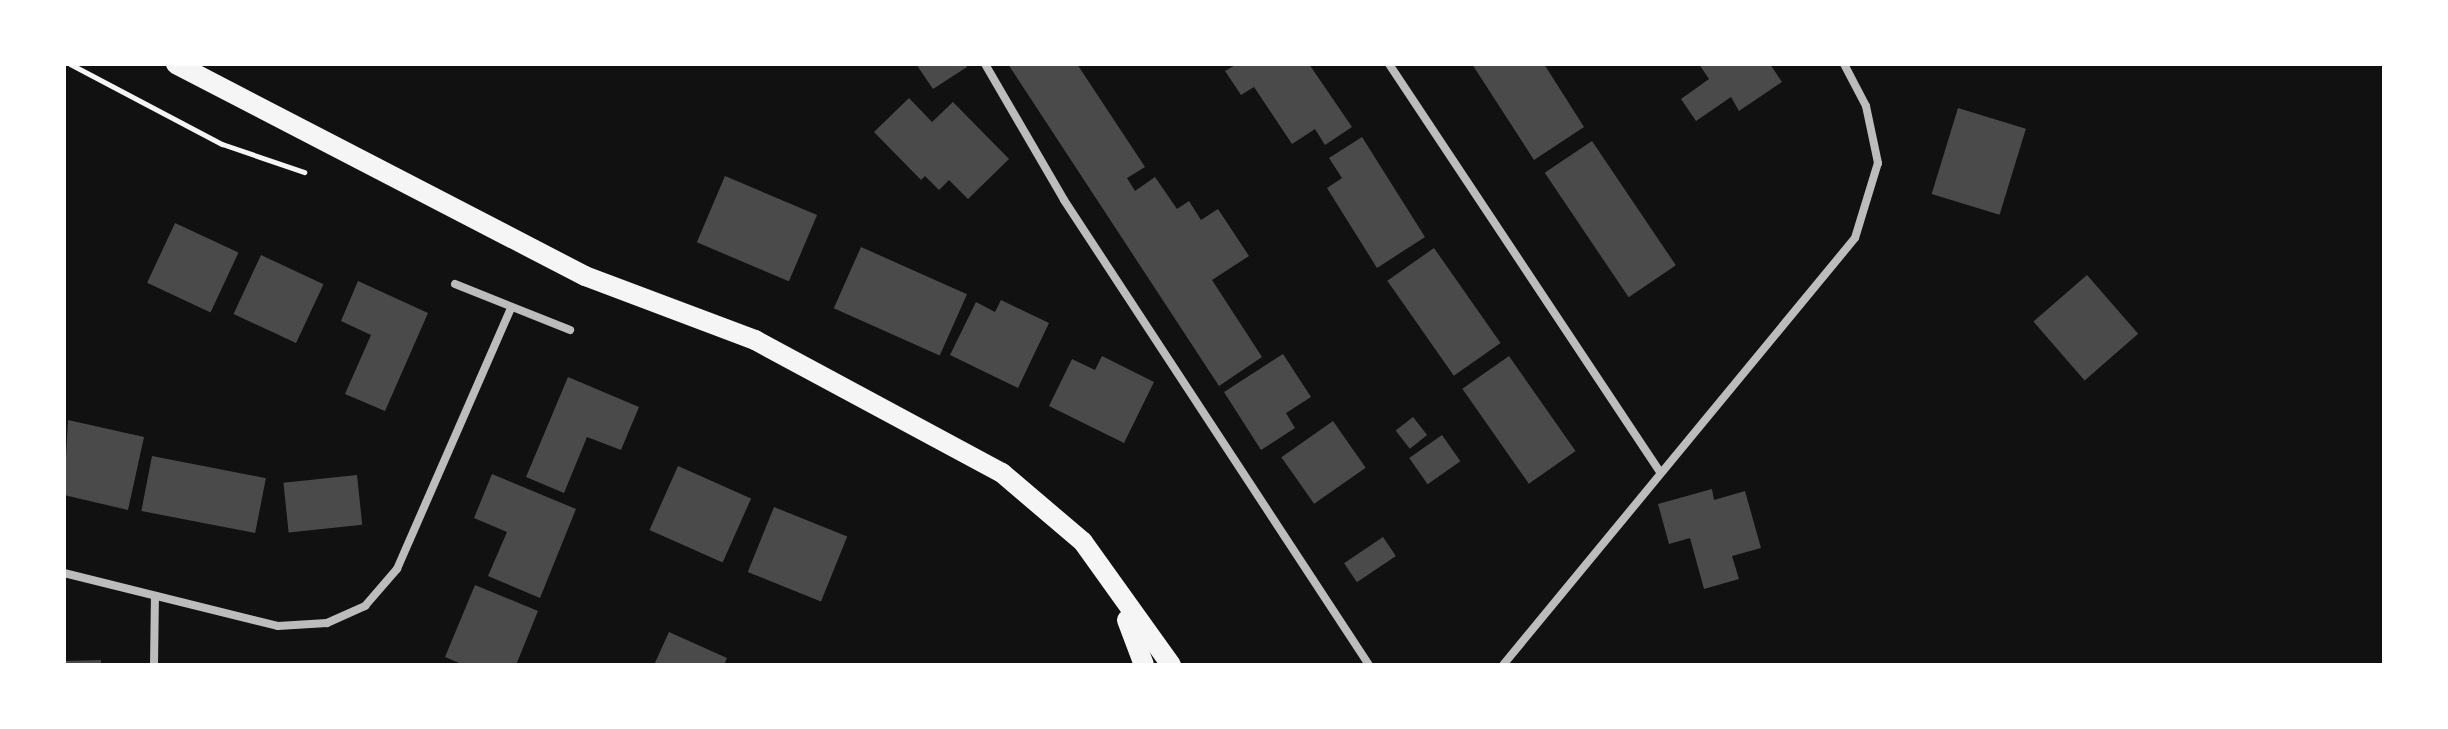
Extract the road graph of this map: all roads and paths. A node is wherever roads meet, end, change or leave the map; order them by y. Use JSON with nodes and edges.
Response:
{"nodes":[{"id":1,"x":176,"y":64,"type":"edge"},
{"id":2,"x":985,"y":64,"type":"edge"},
{"id":3,"x":1389,"y":64,"type":"edge"},
{"id":4,"x":1844,"y":64,"type":"edge"},
{"id":5,"x":455,"y":284,"type":"dead end"},
{"id":6,"x":511,"y":308,"type":"junction"},
{"id":7,"x":570,"y":330,"type":"dead end"},
{"id":8,"x":1659,"y":471,"type":"junction"},
{"id":9,"x":64,"y":573,"type":"edge"},
{"id":10,"x":155,"y":597,"type":"junction"},
{"id":11,"x":1118,"y":597,"type":"junction"},
{"id":12,"x":154,"y":665,"type":"edge"},
{"id":13,"x":1144,"y":665,"type":"edge"},
{"id":14,"x":1171,"y":665,"type":"edge"},
{"id":15,"x":1369,"y":665,"type":"edge"},
{"id":16,"x":1503,"y":665,"type":"edge"}],
"edges":[{"from":1,"to":11,"type":"main road"},
{"from":2,"to":15,"type":"street"},
{"from":3,"to":8,"type":"street"},
{"from":4,"to":8,"type":"street"},
{"from":5,"to":6,"type":"street"},
{"from":6,"to":7,"type":"street"},
{"from":6,"to":10,"type":"street"},
{"from":8,"to":16,"type":"street"},
{"from":9,"to":10,"type":"street"},
{"from":10,"to":12,"type":"street"},
{"from":11,"to":13,"type":"main road"},
{"from":11,"to":14,"type":"main road"}]}
